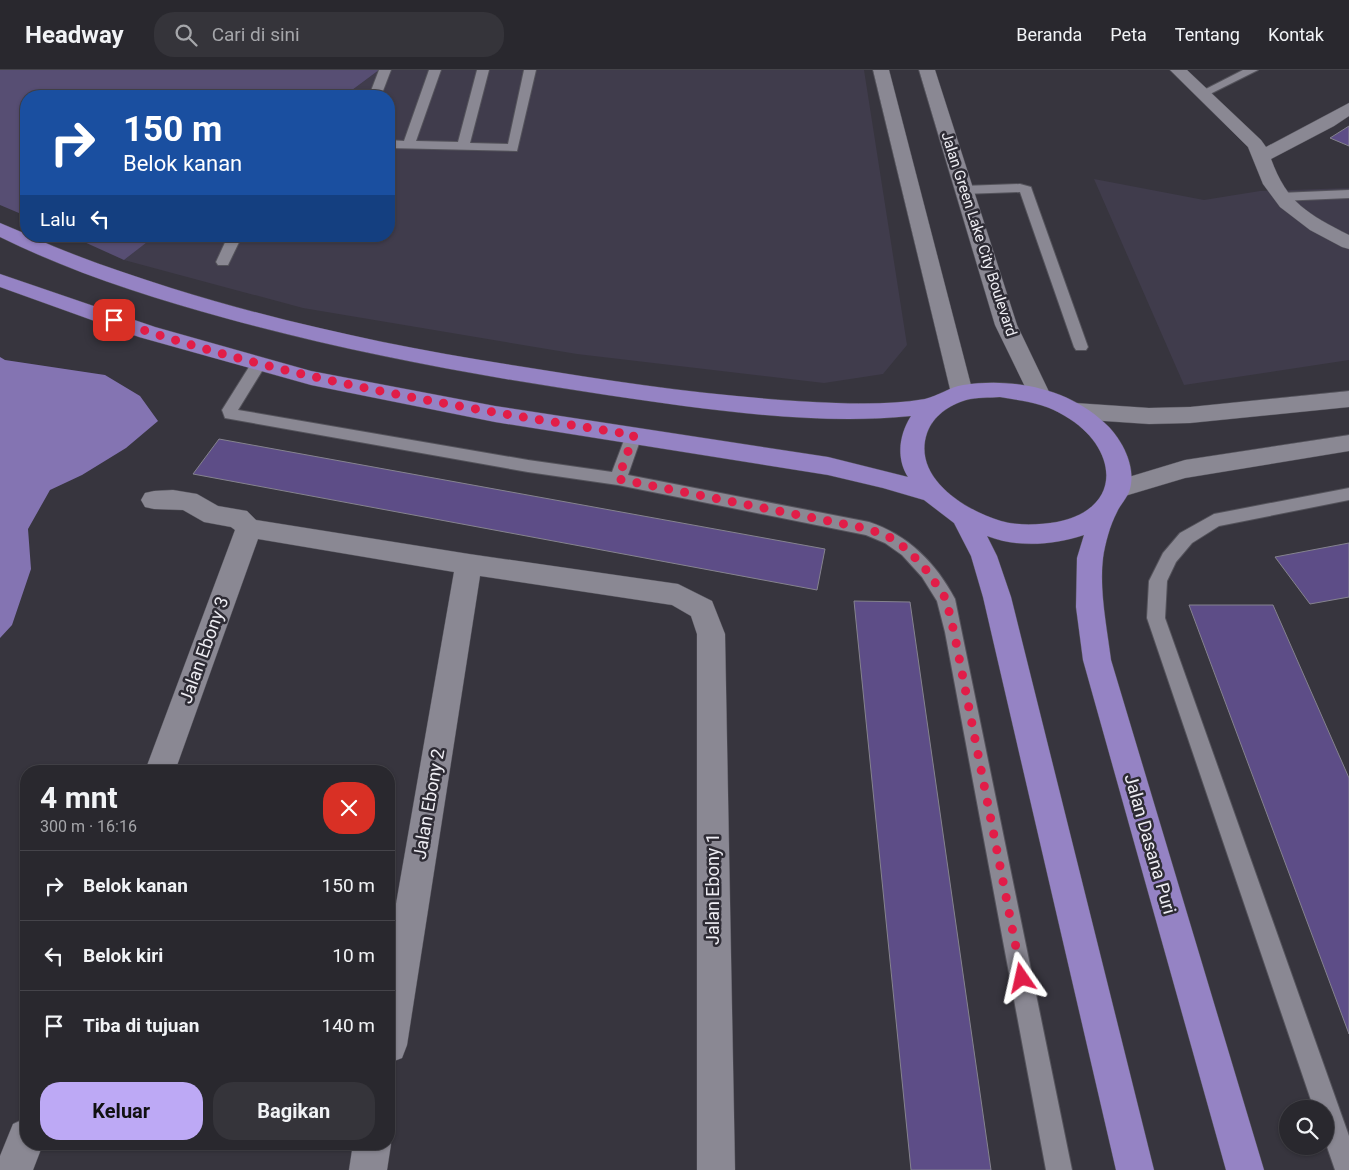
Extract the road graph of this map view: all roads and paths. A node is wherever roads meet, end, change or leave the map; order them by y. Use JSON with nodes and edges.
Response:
{"nodes":[{"id":1,"x":385,"y":70,"type":"edge"},
{"id":2,"x":435,"y":70,"type":"edge"},
{"id":3,"x":482,"y":70,"type":"edge"},
{"id":4,"x":530,"y":70,"type":"edge"},
{"id":5,"x":881,"y":70,"type":"edge"},
{"id":6,"x":927,"y":70,"type":"edge"},
{"id":7,"x":1178,"y":70,"type":"edge"},
{"id":8,"x":1252,"y":70,"type":"edge"},
{"id":9,"x":377,"y":90,"type":"edge"},
{"id":10,"x":1204,"y":93,"type":"junction"},
{"id":11,"x":1349,"y":108,"type":"edge"},
{"id":12,"x":395,"y":144,"type":"edge"},
{"id":13,"x":409,"y":144,"type":"junction"},
{"id":14,"x":464,"y":146,"type":"junction"},
{"id":15,"x":1262,"y":156,"type":"junction"},
{"id":16,"x":963,"y":190,"type":"junction"},
{"id":17,"x":1349,"y":194,"type":"edge"},
{"id":18,"x":1280,"y":197,"type":"junction"},
{"id":19,"x":0,"y":229,"type":"edge"},
{"id":20,"x":20,"y":238,"type":"edge"},
{"id":21,"x":28,"y":242,"type":"edge"},
{"id":22,"x":232,"y":242,"type":"edge"},
{"id":23,"x":1349,"y":243,"type":"edge"},
{"id":24,"x":223,"y":262,"type":"dead end"},
{"id":25,"x":0,"y":280,"type":"edge"},
{"id":26,"x":1081,"y":347,"type":"dead end"},
{"id":27,"x":259,"y":363,"type":"junction"},
{"id":28,"x":962,"y":393,"type":"junction"},
{"id":29,"x":1040,"y":396,"type":"junction"},
{"id":30,"x":1349,"y":399,"type":"edge"},
{"id":31,"x":935,"y":405,"type":"junction"},
{"id":32,"x":1075,"y":411,"type":"junction"},
{"id":33,"x":634,"y":435,"type":"junction"},
{"id":34,"x":1349,"y":443,"type":"edge"},
{"id":35,"x":618,"y":479,"type":"junction"},
{"id":36,"x":933,"y":494,"type":"junction"},
{"id":37,"x":1349,"y":494,"type":"edge"},
{"id":38,"x":154,"y":500,"type":"dead end"},
{"id":39,"x":1110,"y":501,"type":"junction"},
{"id":40,"x":964,"y":517,"type":"junction"},
{"id":41,"x":249,"y":528,"type":"junction"},
{"id":42,"x":469,"y":564,"type":"junction"},
{"id":43,"x":162,"y":765,"type":"edge"},
{"id":44,"x":395,"y":1009,"type":"edge"},
{"id":45,"x":21,"y":1150,"type":"edge"},
{"id":46,"x":371,"y":1150,"type":"edge"},
{"id":47,"x":14,"y":1170,"type":"edge"},
{"id":48,"x":368,"y":1170,"type":"edge"},
{"id":49,"x":716,"y":1170,"type":"edge"},
{"id":50,"x":1059,"y":1170,"type":"edge"},
{"id":51,"x":1135,"y":1170,"type":"edge"},
{"id":52,"x":1245,"y":1170,"type":"edge"},
{"id":53,"x":1348,"y":1170,"type":"edge"}],
"edges":[{"from":1,"to":9,"type":"lane"},
{"from":2,"to":13,"type":"lane"},
{"from":3,"to":14,"type":"lane"},
{"from":4,"to":14,"type":"lane"},
{"from":5,"to":28,"type":"street"},
{"from":6,"to":16,"type":"street","name":"Jalan Green Lake City Boulevard"},
{"from":7,"to":10,"type":"street"},
{"from":8,"to":10,"type":"lane"},
{"from":10,"to":15,"type":"street"},
{"from":11,"to":15,"type":"street"},
{"from":12,"to":13,"type":"lane"},
{"from":13,"to":14,"type":"lane"},
{"from":15,"to":18,"type":"street"},
{"from":16,"to":26,"type":"lane"},
{"from":16,"to":29,"type":"street","name":"Jalan Green Lake City Boulevard"},
{"from":17,"to":18,"type":"lane"},
{"from":18,"to":23,"type":"street"},
{"from":19,"to":20,"type":"main road"},
{"from":21,"to":31,"type":"main road"},
{"from":22,"to":24,"type":"lane"},
{"from":25,"to":27,"type":"main road"},
{"from":27,"to":33,"type":"main road"},
{"from":27,"to":35,"type":"lane"},
{"from":28,"to":29,"type":"main road"},
{"from":28,"to":31,"type":"main road"},
{"from":29,"to":32,"type":"main road"},
{"from":30,"to":32,"type":"street"},
{"from":31,"to":36,"type":"main road"},
{"from":32,"to":39,"type":"main road"},
{"from":33,"to":35,"type":"lane"},
{"from":33,"to":36,"type":"main road"},
{"from":34,"to":39,"type":"street"},
{"from":35,"to":50,"type":"lane"},
{"from":36,"to":40,"type":"main road"},
{"from":37,"to":53,"type":"lane"},
{"from":38,"to":41,"type":"street"},
{"from":39,"to":40,"type":"main road"},
{"from":39,"to":52,"type":"main road","name":"Jalan Dasana Puri"},
{"from":40,"to":51,"type":"main road"},
{"from":41,"to":42,"type":"street"},
{"from":41,"to":43,"type":"street","name":"Jalan Ebony 3"},
{"from":42,"to":44,"type":"street","name":"Jalan Ebony 2"},
{"from":42,"to":49,"type":"street","name":"Jalan Ebony 1"},
{"from":45,"to":47,"type":"street"},
{"from":46,"to":48,"type":"street"}]}
